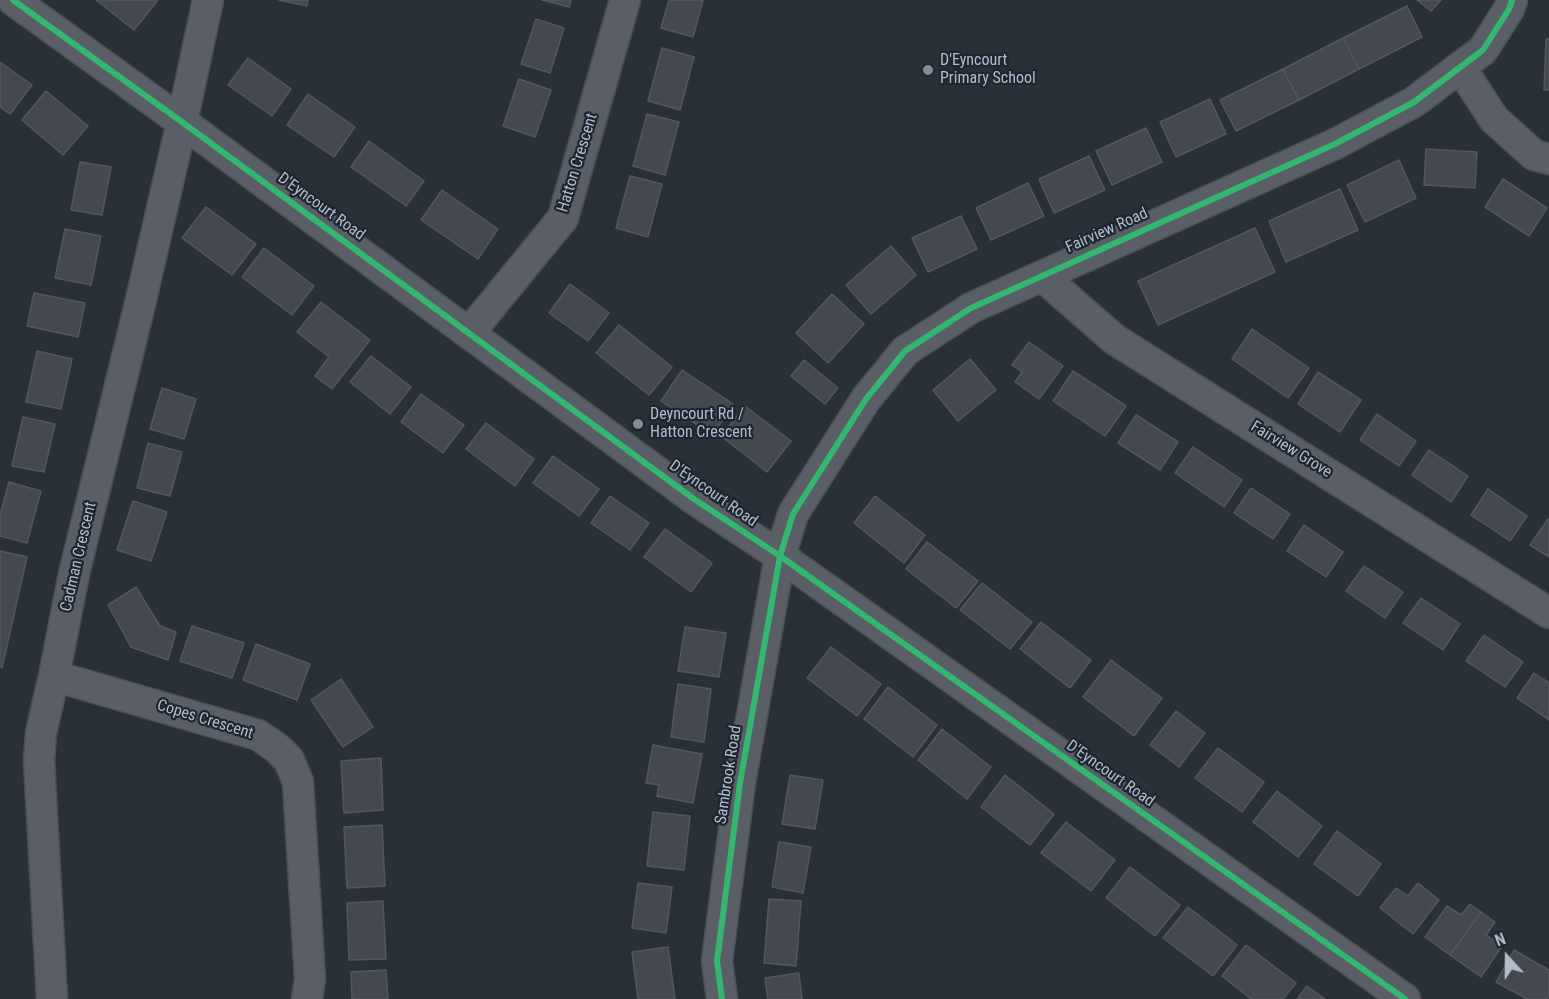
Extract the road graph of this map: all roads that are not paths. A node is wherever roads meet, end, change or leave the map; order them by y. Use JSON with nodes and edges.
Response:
{"nodes":[{"id":1,"x":13,"y":0,"type":"edge"},
{"id":2,"x":208,"y":0,"type":"edge"},
{"id":3,"x":626,"y":0,"type":"edge"},
{"id":4,"x":1512,"y":0,"type":"edge"},
{"id":5,"x":1460,"y":68,"type":"junction"},
{"id":6,"x":182,"y":122,"type":"junction"},
{"id":7,"x":1549,"y":159,"type":"edge"},
{"id":8,"x":1042,"y":276,"type":"junction"},
{"id":9,"x":469,"y":333,"type":"junction"},
{"id":10,"x":780,"y":556,"type":"junction"},
{"id":11,"x":1549,"y":613,"type":"edge"},
{"id":12,"x":54,"y":676,"type":"junction"},
{"id":13,"x":52,"y":999,"type":"edge"},
{"id":14,"x":307,"y":999,"type":"edge"},
{"id":15,"x":722,"y":999,"type":"edge"},
{"id":16,"x":1405,"y":999,"type":"edge"}],
"edges":[{"from":1,"to":6,"type":"street","name":"D'Eyncourt Road"},
{"from":2,"to":6,"type":"street"},
{"from":3,"to":9,"type":"street","name":"Hatton Crescent"},
{"from":4,"to":5,"type":"street","name":"Fairview Road"},
{"from":5,"to":7,"type":"street"},
{"from":5,"to":8,"type":"street","name":"Fairview Road"},
{"from":6,"to":9,"type":"street","name":"D'Eyncourt Road"},
{"from":6,"to":12,"type":"street","name":"Cadman Crescent"},
{"from":8,"to":10,"type":"street","name":"Fairview Road"},
{"from":8,"to":11,"type":"street","name":"Fairview Grove"},
{"from":9,"to":10,"type":"street","name":"D'Eyncourt Road"},
{"from":10,"to":15,"type":"street","name":"Sambrook Road"},
{"from":10,"to":16,"type":"street","name":"D'Eyncourt Road"},
{"from":12,"to":13,"type":"street","name":"Cadman Crescent"},
{"from":12,"to":14,"type":"street","name":"Copes Crescent"}]}
